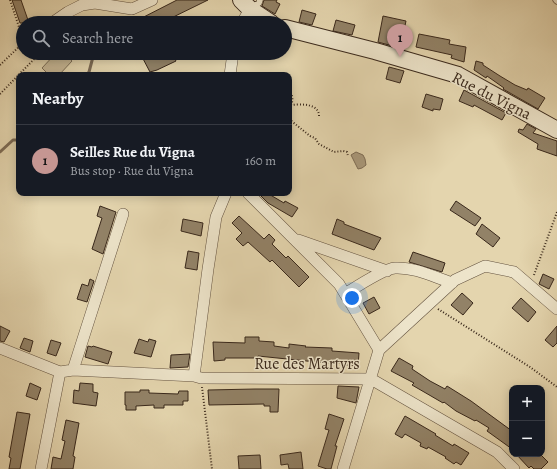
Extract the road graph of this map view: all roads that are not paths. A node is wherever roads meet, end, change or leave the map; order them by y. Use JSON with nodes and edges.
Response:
{"nodes":[{"id":1,"x":152,"y":0,"type":"edge"},
{"id":2,"x":251,"y":3,"type":"edge"},
{"id":3,"x":62,"y":16,"type":"edge"},
{"id":4,"x":245,"y":16,"type":"edge"},
{"id":5,"x":264,"y":16,"type":"edge"},
{"id":6,"x":292,"y":30,"type":"edge"},
{"id":7,"x":232,"y":60,"type":"edge"},
{"id":8,"x":230,"y":72,"type":"edge"},
{"id":9,"x":557,"y":130,"type":"edge"},
{"id":10,"x":225,"y":196,"type":"edge"},
{"id":11,"x":251,"y":196,"type":"edge"},
{"id":12,"x":123,"y":214,"type":"dead end"},
{"id":13,"x":295,"y":240,"type":"junction"},
{"id":14,"x":387,"y":271,"type":"junction"},
{"id":15,"x":452,"y":283,"type":"junction"},
{"id":16,"x":345,"y":294,"type":"junction"},
{"id":17,"x":557,"y":309,"type":"edge"},
{"id":18,"x":0,"y":348,"type":"edge"},
{"id":19,"x":380,"y":350,"type":"junction"},
{"id":20,"x":73,"y":370,"type":"junction"},
{"id":21,"x":60,"y":372,"type":"junction"},
{"id":22,"x":197,"y":377,"type":"junction"},
{"id":23,"x":371,"y":379,"type":"junction"},
{"id":24,"x":40,"y":469,"type":"edge"},
{"id":25,"x":343,"y":469,"type":"edge"},
{"id":26,"x":514,"y":469,"type":"edge"}],
"edges":[{"from":1,"to":3,"type":"street"},
{"from":2,"to":4,"type":"street"},
{"from":2,"to":5,"type":"street"},
{"from":6,"to":9,"type":"street","name":"Rue du Vigna"},
{"from":7,"to":8,"type":"street"},
{"from":10,"to":22,"type":"street"},
{"from":11,"to":13,"type":"street"},
{"from":12,"to":20,"type":"street"},
{"from":13,"to":14,"type":"street"},
{"from":13,"to":16,"type":"street"},
{"from":14,"to":15,"type":"street"},
{"from":14,"to":16,"type":"street"},
{"from":15,"to":17,"type":"street"},
{"from":15,"to":19,"type":"street"},
{"from":16,"to":19,"type":"street"},
{"from":18,"to":21,"type":"street"},
{"from":19,"to":23,"type":"street"},
{"from":20,"to":21,"type":"street","name":"Rue des Martyrs"},
{"from":20,"to":22,"type":"street","name":"Rue des Martyrs"},
{"from":21,"to":24,"type":"street"},
{"from":22,"to":23,"type":"street","name":"Rue des Martyrs"},
{"from":23,"to":25,"type":"street"},
{"from":23,"to":26,"type":"street","name":"Rue des Martyrs"}]}
